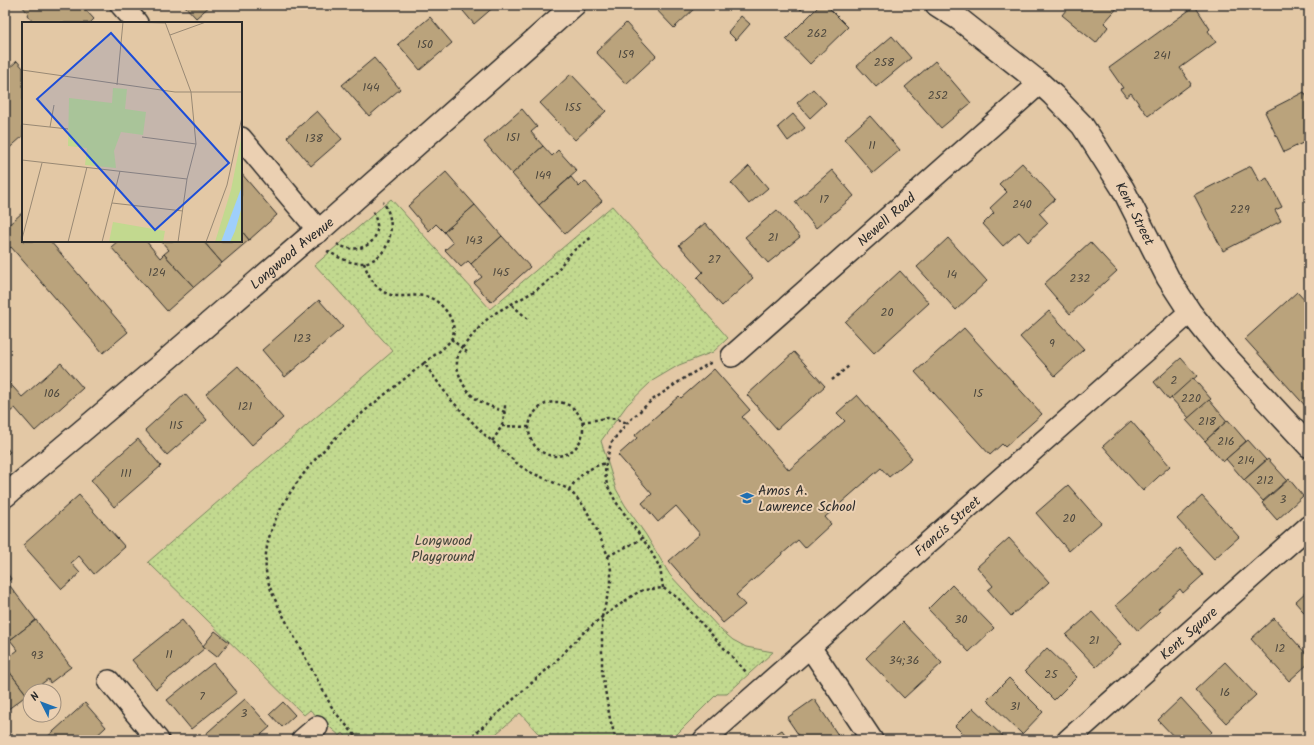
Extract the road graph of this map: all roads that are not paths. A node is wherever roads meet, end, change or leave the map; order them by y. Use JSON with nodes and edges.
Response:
{"nodes":[{"id":1,"x":121,"y":5,"type":"edge"},
{"id":2,"x":574,"y":5,"type":"edge"},
{"id":3,"x":937,"y":5,"type":"edge"},
{"id":4,"x":136,"y":22,"type":"edge"},
{"id":5,"x":1040,"y":83,"type":"junction"},
{"id":6,"x":242,"y":139,"type":"edge"},
{"id":7,"x":325,"y":240,"type":"junction"},
{"id":8,"x":1190,"y":312,"type":"junction"},
{"id":9,"x":732,"y":356,"type":"road end"},
{"id":10,"x":1309,"y":446,"type":"edge"},
{"id":11,"x":5,"y":496,"type":"edge"},
{"id":12,"x":1309,"y":526,"type":"edge"},
{"id":13,"x":810,"y":647,"type":"junction"},
{"id":14,"x":109,"y":680,"type":"dead end"},
{"id":15,"x":158,"y":740,"type":"edge"},
{"id":16,"x":704,"y":740,"type":"edge"},
{"id":17,"x":872,"y":740,"type":"edge"},
{"id":18,"x":1068,"y":740,"type":"edge"}],
"edges":[{"from":1,"to":4,"type":"street"},
{"from":2,"to":7,"type":"main road","name":"Longwood Avenue"},
{"from":3,"to":5,"type":"main road","name":"Kent Street"},
{"from":5,"to":8,"type":"main road","name":"Kent Street"},
{"from":5,"to":9,"type":"street","name":"Newell Road"},
{"from":6,"to":7,"type":"street"},
{"from":7,"to":11,"type":"main road","name":"Longwood Avenue"},
{"from":8,"to":10,"type":"main road","name":"Kent Street"},
{"from":8,"to":13,"type":"street","name":"Francis Street"},
{"from":12,"to":18,"type":"street","name":"Kent Square"},
{"from":13,"to":16,"type":"street","name":"Francis Street"},
{"from":13,"to":17,"type":"street"},
{"from":14,"to":15,"type":"street"}]}
